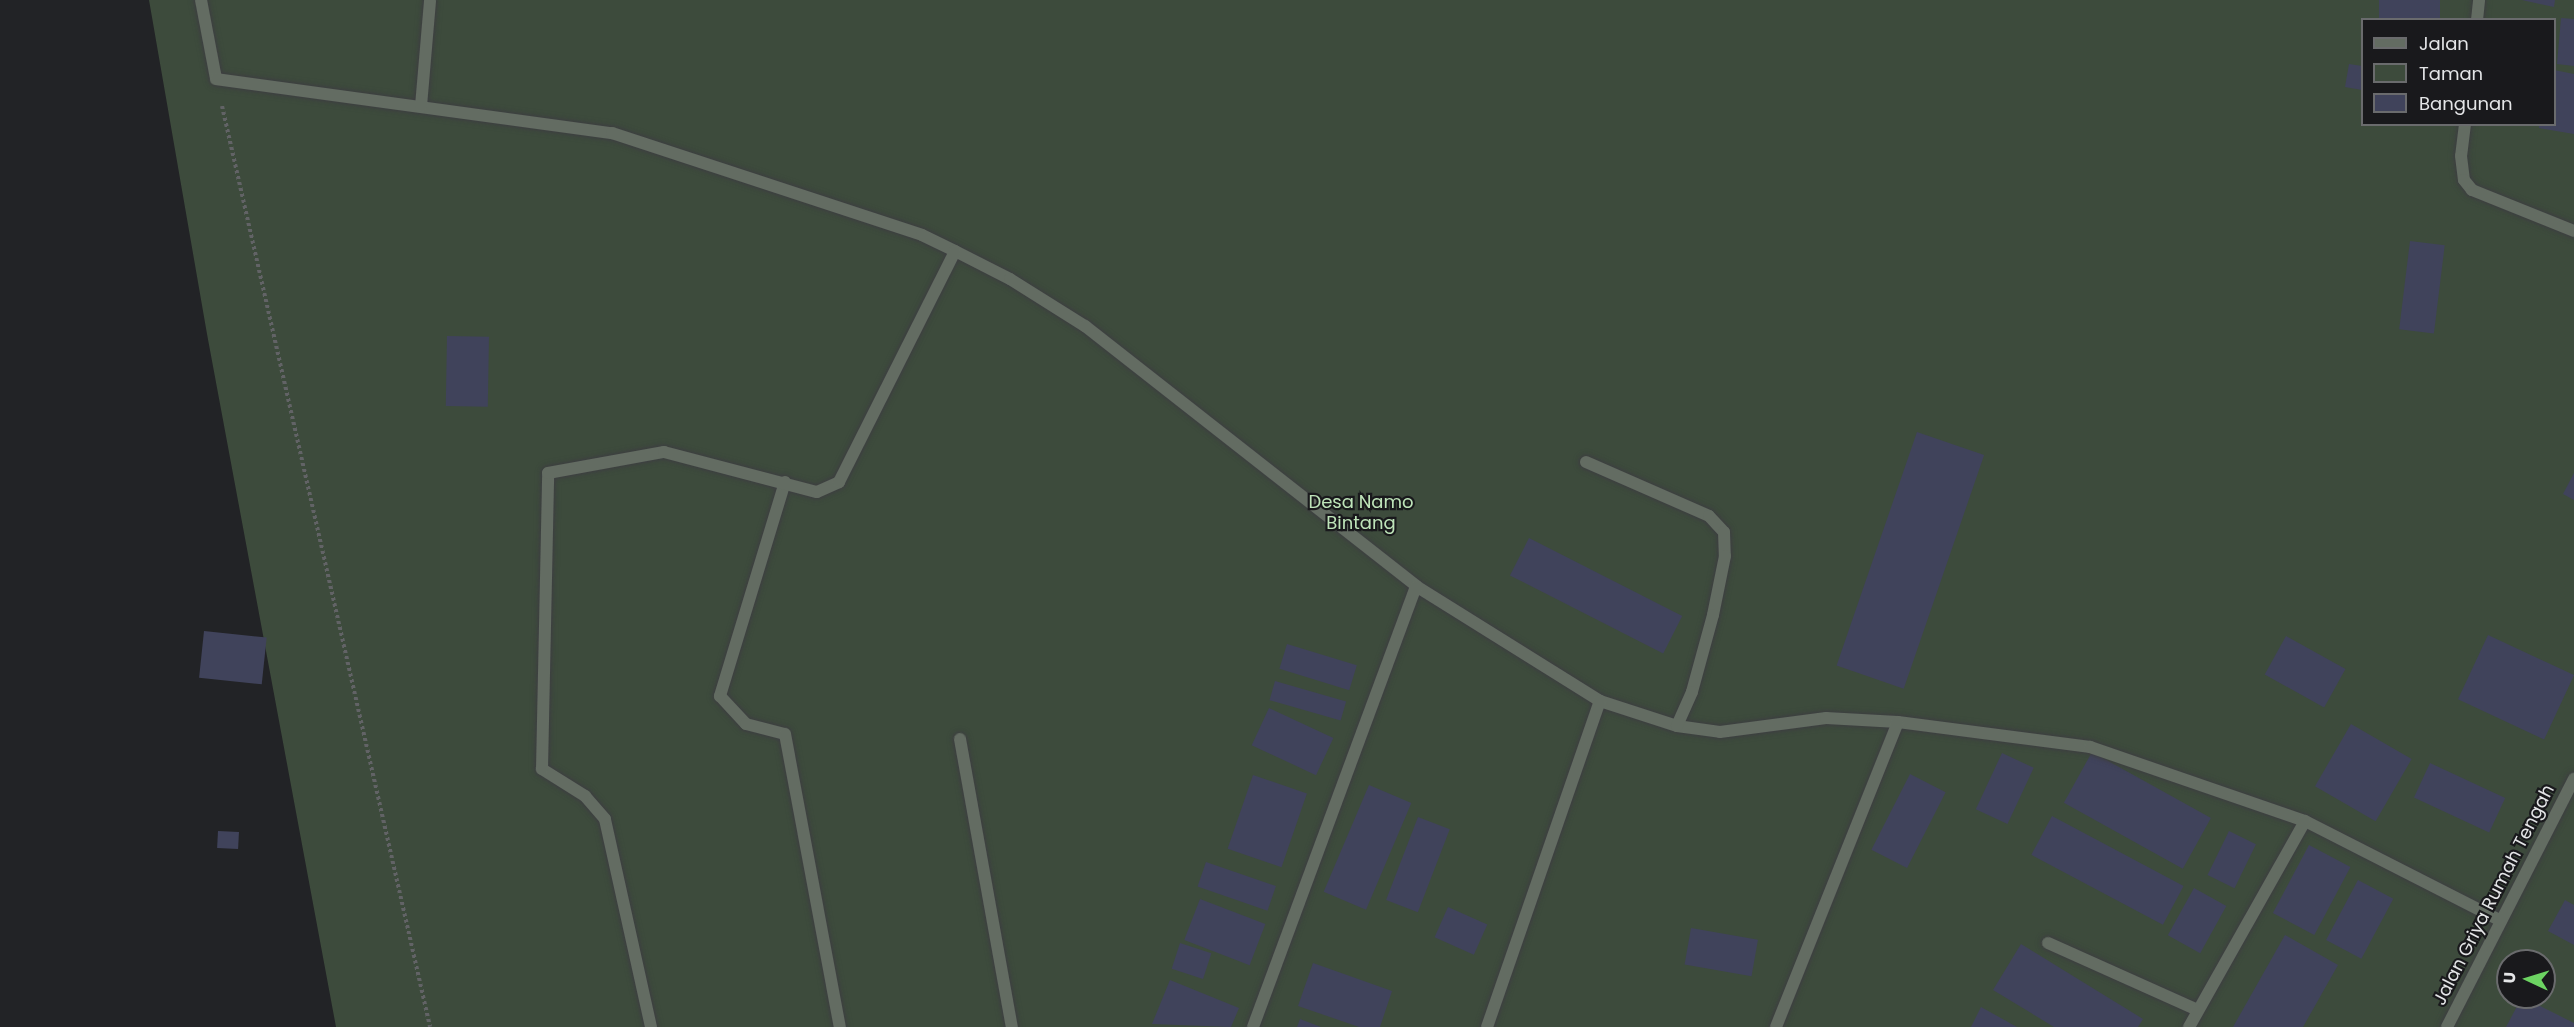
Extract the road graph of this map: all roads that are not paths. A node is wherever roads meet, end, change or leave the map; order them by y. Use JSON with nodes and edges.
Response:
{"nodes":[{"id":1,"x":201,"y":0,"type":"edge"},
{"id":2,"x":430,"y":0,"type":"edge"},
{"id":3,"x":2479,"y":0,"type":"edge"},
{"id":4,"x":2477,"y":18,"type":"edge"},
{"id":5,"x":421,"y":106,"type":"junction"},
{"id":6,"x":2464,"y":126,"type":"edge"},
{"id":7,"x":2574,"y":231,"type":"edge"},
{"id":8,"x":955,"y":251,"type":"junction"},
{"id":9,"x":1586,"y":462,"type":"dead end"},
{"id":10,"x":785,"y":482,"type":"junction"},
{"id":11,"x":1416,"y":586,"type":"junction"},
{"id":12,"x":1600,"y":701,"type":"junction"},
{"id":13,"x":1898,"y":722,"type":"junction"},
{"id":14,"x":1677,"y":726,"type":"junction"},
{"id":15,"x":960,"y":739,"type":"dead end"},
{"id":16,"x":2574,"y":779,"type":"edge"},
{"id":17,"x":2306,"y":821,"type":"junction"},
{"id":18,"x":2499,"y":920,"type":"junction"},
{"id":19,"x":2048,"y":943,"type":"dead end"},
{"id":20,"x":2198,"y":1010,"type":"junction"},
{"id":21,"x":651,"y":1027,"type":"edge"},
{"id":22,"x":840,"y":1027,"type":"edge"},
{"id":23,"x":1012,"y":1027,"type":"edge"},
{"id":24,"x":1252,"y":1027,"type":"edge"},
{"id":25,"x":1487,"y":1027,"type":"edge"},
{"id":26,"x":1776,"y":1027,"type":"edge"},
{"id":27,"x":2188,"y":1027,"type":"edge"},
{"id":28,"x":2447,"y":1027,"type":"edge"}],
"edges":[{"from":1,"to":5,"type":"street"},
{"from":2,"to":5,"type":"street"},
{"from":3,"to":4,"type":"street"},
{"from":5,"to":8,"type":"street"},
{"from":6,"to":7,"type":"street"},
{"from":8,"to":10,"type":"street"},
{"from":8,"to":11,"type":"street"},
{"from":9,"to":14,"type":"street"},
{"from":10,"to":21,"type":"street"},
{"from":10,"to":22,"type":"street"},
{"from":11,"to":12,"type":"street"},
{"from":11,"to":24,"type":"street"},
{"from":12,"to":14,"type":"street"},
{"from":12,"to":25,"type":"street"},
{"from":13,"to":14,"type":"street"},
{"from":13,"to":17,"type":"street"},
{"from":13,"to":26,"type":"street"},
{"from":15,"to":23,"type":"street"},
{"from":16,"to":18,"type":"street","name":"Jalan Griya Rumah Tengah"},
{"from":17,"to":18,"type":"street"},
{"from":17,"to":20,"type":"street"},
{"from":18,"to":28,"type":"street","name":"Jalan Griya Rumah Tengah"},
{"from":19,"to":20,"type":"street"},
{"from":20,"to":27,"type":"street"}]}
